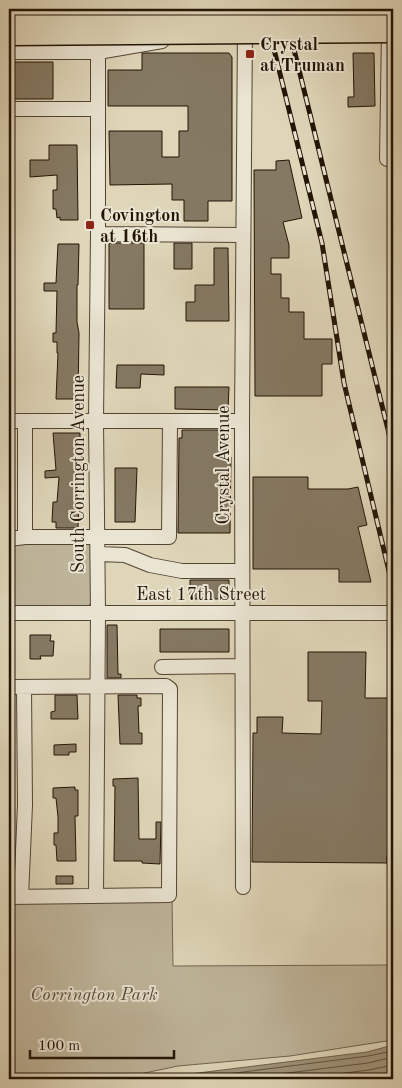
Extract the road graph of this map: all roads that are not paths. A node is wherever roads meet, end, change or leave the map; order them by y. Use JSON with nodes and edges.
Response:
{"nodes":[{"id":1,"x":184,"y":9,"type":"edge"},
{"id":2,"x":318,"y":9,"type":"edge"},
{"id":3,"x":14,"y":14,"type":"edge"},
{"id":4,"x":185,"y":24,"type":"junction"},
{"id":5,"x":392,"y":29,"type":"edge"},
{"id":6,"x":9,"y":37,"type":"edge"},
{"id":7,"x":245,"y":42,"type":"junction"},
{"id":8,"x":9,"y":52,"type":"edge"},
{"id":9,"x":98,"y":52,"type":"junction"},
{"id":10,"x":9,"y":109,"type":"edge"},
{"id":11,"x":98,"y":109,"type":"junction"},
{"id":12,"x":387,"y":159,"type":"dead end"},
{"id":13,"x":98,"y":234,"type":"junction"},
{"id":14,"x":243,"y":235,"type":"junction"},
{"id":15,"x":9,"y":421,"type":"edge"},
{"id":16,"x":25,"y":421,"type":"junction"},
{"id":17,"x":96,"y":421,"type":"junction"},
{"id":18,"x":170,"y":422,"type":"junction"},
{"id":19,"x":242,"y":422,"type":"junction"},
{"id":20,"x":25,"y":537,"type":"junction"},
{"id":21,"x":98,"y":538,"type":"junction"},
{"id":22,"x":9,"y":539,"type":"edge"},
{"id":23,"x":98,"y":554,"type":"junction"},
{"id":24,"x":242,"y":570,"type":"junction"},
{"id":25,"x":98,"y":612,"type":"junction"},
{"id":26,"x":9,"y":613,"type":"edge"},
{"id":27,"x":241,"y":613,"type":"junction"},
{"id":28,"x":393,"y":613,"type":"edge"},
{"id":29,"x":242,"y":666,"type":"junction"},
{"id":30,"x":162,"y":667,"type":"dead end"},
{"id":31,"x":98,"y":686,"type":"junction"},
{"id":32,"x":9,"y":687,"type":"edge"},
{"id":33,"x":24,"y":687,"type":"junction"},
{"id":34,"x":243,"y":887,"type":"dead end"},
{"id":35,"x":96,"y":896,"type":"junction"},
{"id":36,"x":15,"y":897,"type":"edge"}],
"edges":[{"from":1,"to":4,"type":"street"},
{"from":2,"to":5,"type":"street"},
{"from":3,"to":4,"type":"street"},
{"from":3,"to":5,"type":"main road","bridge":true},
{"from":4,"to":7,"type":"street","name":"Crystal Avenue"},
{"from":5,"to":6,"type":"main road","bridge":true},
{"from":5,"to":12,"type":"street"},
{"from":7,"to":9,"type":"street"},
{"from":7,"to":14,"type":"street","name":"Crystal Avenue"},
{"from":8,"to":9,"type":"street"},
{"from":9,"to":11,"type":"street","name":"South Corrington Avenue"},
{"from":10,"to":11,"type":"street"},
{"from":11,"to":13,"type":"street","name":"South Corrington Avenue"},
{"from":13,"to":14,"type":"street"},
{"from":13,"to":17,"type":"street","name":"South Corrington Avenue"},
{"from":14,"to":19,"type":"street","name":"Crystal Avenue"},
{"from":15,"to":16,"type":"street"},
{"from":16,"to":17,"type":"street"},
{"from":16,"to":20,"type":"street"},
{"from":17,"to":18,"type":"street"},
{"from":17,"to":21,"type":"street","name":"South Corrington Avenue"},
{"from":18,"to":19,"type":"street"},
{"from":18,"to":21,"type":"street"},
{"from":19,"to":24,"type":"street","name":"Crystal Avenue"},
{"from":20,"to":21,"type":"street"},
{"from":20,"to":22,"type":"street"},
{"from":21,"to":23,"type":"street","name":"South Corrington Avenue"},
{"from":23,"to":24,"type":"street"},
{"from":23,"to":25,"type":"street","name":"South Corrington Avenue"},
{"from":24,"to":27,"type":"street","name":"Crystal Avenue"},
{"from":25,"to":26,"type":"street","name":"East 17th Street"},
{"from":25,"to":27,"type":"street","name":"East 17th Street"},
{"from":25,"to":31,"type":"street","name":"South Corrington Avenue"},
{"from":27,"to":28,"type":"street","name":"East 17th Street"},
{"from":27,"to":29,"type":"street","name":"Crystal Avenue"},
{"from":29,"to":30,"type":"street"},
{"from":29,"to":34,"type":"street","name":"Crystal Avenue"},
{"from":31,"to":33,"type":"street"},
{"from":31,"to":35,"type":"street","name":"South Corrington Avenue"},
{"from":31,"to":35,"type":"street"},
{"from":32,"to":33,"type":"street"},
{"from":33,"to":36,"type":"street"},
{"from":35,"to":36,"type":"street"}]}
